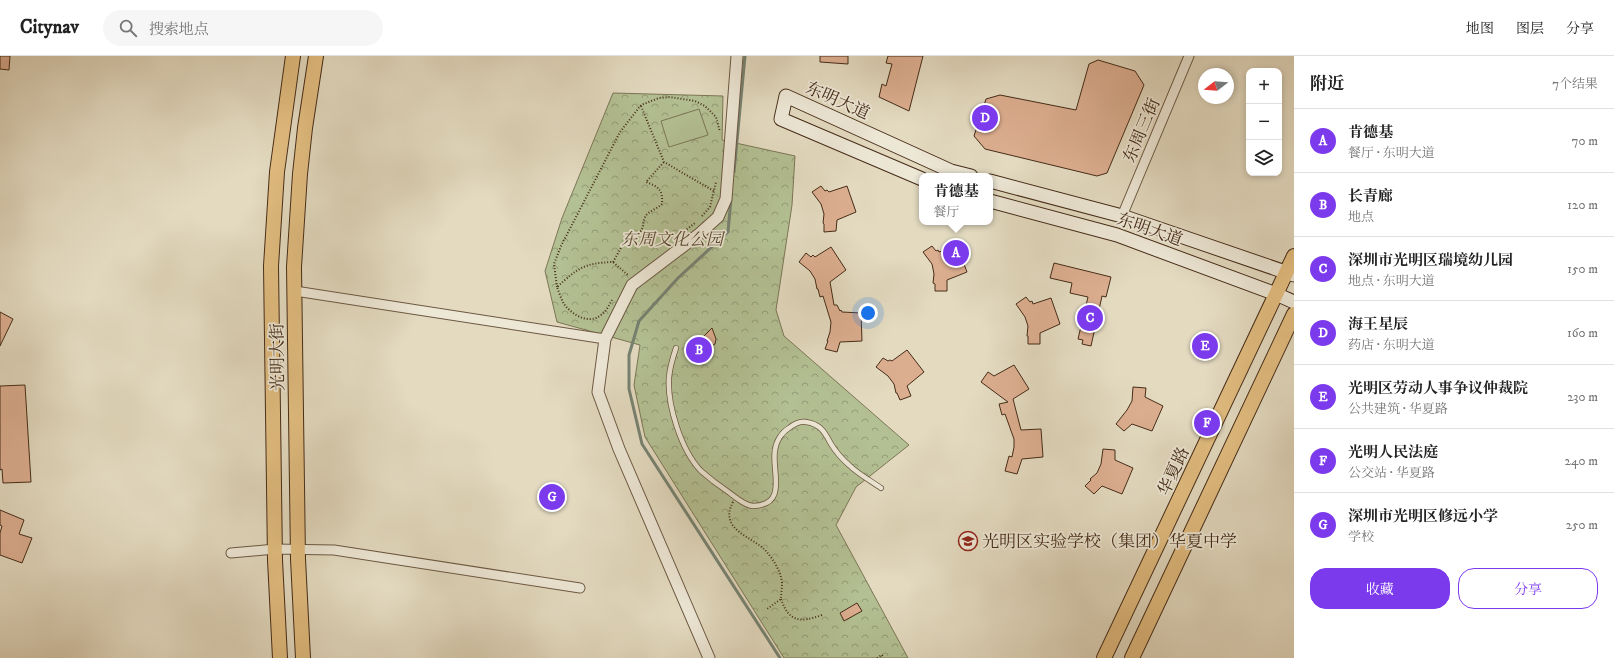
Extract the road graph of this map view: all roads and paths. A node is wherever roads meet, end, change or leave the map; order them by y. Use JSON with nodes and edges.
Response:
{"nodes":[{"id":1,"x":293,"y":56,"type":"edge"},
{"id":2,"x":316,"y":56,"type":"edge"},
{"id":3,"x":737,"y":56,"type":"edge"},
{"id":4,"x":1189,"y":56,"type":"edge"},
{"id":5,"x":641,"y":105,"type":"junction"},
{"id":6,"x":720,"y":139,"type":"dead end"},
{"id":7,"x":664,"y":162,"type":"junction"},
{"id":8,"x":959,"y":173,"type":"edge"},
{"id":9,"x":718,"y":176,"type":"dead end"},
{"id":10,"x":919,"y":178,"type":"edge"},
{"id":11,"x":993,"y":182,"type":"edge"},
{"id":12,"x":714,"y":191,"type":"junction"},
{"id":13,"x":993,"y":202,"type":"edge"},
{"id":14,"x":1122,"y":216,"type":"junction"},
{"id":15,"x":676,"y":238,"type":"dead end"},
{"id":16,"x":1294,"y":256,"type":"edge"},
{"id":17,"x":613,"y":262,"type":"junction"},
{"id":18,"x":1290,"y":273,"type":"edge"},
{"id":19,"x":633,"y":276,"type":"junction"},
{"id":20,"x":557,"y":287,"type":"junction"},
{"id":21,"x":295,"y":290,"type":"junction"},
{"id":22,"x":1276,"y":294,"type":"junction"},
{"id":23,"x":613,"y":298,"type":"dead end"},
{"id":24,"x":1294,"y":302,"type":"edge"},
{"id":25,"x":1294,"y":314,"type":"edge"},
{"id":26,"x":605,"y":339,"type":"junction"},
{"id":27,"x":676,"y":348,"type":"dead end"},
{"id":28,"x":881,"y":488,"type":"dead end"},
{"id":29,"x":736,"y":497,"type":"junction"},
{"id":30,"x":275,"y":549,"type":"junction"},
{"id":31,"x":298,"y":549,"type":"junction"},
{"id":32,"x":231,"y":553,"type":"dead end"},
{"id":33,"x":580,"y":588,"type":"dead end"},
{"id":34,"x":780,"y":599,"type":"junction"},
{"id":35,"x":767,"y":609,"type":"dead end"},
{"id":36,"x":822,"y":615,"type":"dead end"},
{"id":37,"x":280,"y":658,"type":"edge"},
{"id":38,"x":303,"y":658,"type":"edge"},
{"id":39,"x":709,"y":658,"type":"edge"},
{"id":40,"x":877,"y":658,"type":"edge"},
{"id":41,"x":883,"y":658,"type":"edge"},
{"id":42,"x":1104,"y":658,"type":"edge"},
{"id":43,"x":1132,"y":658,"type":"edge"}],
"edges":[{"from":1,"to":30,"type":"main road","name":"光明大街"},
{"from":2,"to":21,"type":"main road","name":"光明大街"},
{"from":3,"to":19,"type":"street"},
{"from":4,"to":14,"type":"street","name":"东周三街"},
{"from":5,"to":6,"type":"path"},
{"from":5,"to":7,"type":"path"},
{"from":5,"to":20,"type":"path"},
{"from":7,"to":12,"type":"path"},
{"from":7,"to":17,"type":"path"},
{"from":8,"to":10,"type":"main road","name":"东明大道"},
{"from":9,"to":12,"type":"path"},
{"from":11,"to":14,"type":"main road","name":"东明大道"},
{"from":12,"to":15,"type":"path"},
{"from":13,"to":22,"type":"main road","name":"东明大道"},
{"from":14,"to":18,"type":"main road","name":"东明大道"},
{"from":16,"to":18,"type":"main road","name":"华夏路"},
{"from":17,"to":19,"type":"path"},
{"from":17,"to":20,"type":"path"},
{"from":18,"to":22,"type":"main road","name":"华夏路"},
{"from":19,"to":26,"type":"street"},
{"from":20,"to":23,"type":"path"},
{"from":21,"to":26,"type":"street"},
{"from":21,"to":31,"type":"main road","name":"光明大街"},
{"from":22,"to":24,"type":"main road","name":"东明大道"},
{"from":22,"to":42,"type":"main road","name":"华夏路"},
{"from":25,"to":43,"type":"main road"},
{"from":26,"to":39,"type":"street"},
{"from":27,"to":29,"type":"lane"},
{"from":28,"to":29,"type":"lane"},
{"from":29,"to":34,"type":"path"},
{"from":30,"to":31,"type":"street"},
{"from":30,"to":32,"type":"street"},
{"from":30,"to":37,"type":"main road","name":"光明大街"},
{"from":31,"to":33,"type":"street"},
{"from":31,"to":38,"type":"main road","name":"光明大街"},
{"from":34,"to":35,"type":"path"},
{"from":34,"to":36,"type":"path"},
{"from":40,"to":41,"type":"path"}]}
